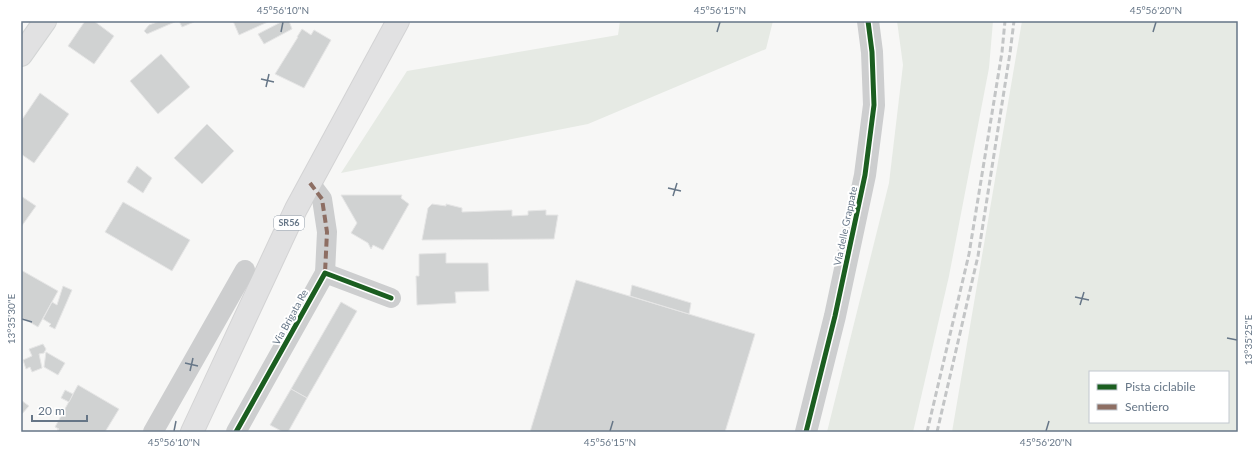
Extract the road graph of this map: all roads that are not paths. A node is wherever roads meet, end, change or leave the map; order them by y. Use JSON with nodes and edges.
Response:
{"nodes":[{"id":1,"x":45,"y":21,"type":"edge"},
{"id":2,"x":398,"y":21,"type":"edge"},
{"id":3,"x":868,"y":21,"type":"edge"},
{"id":4,"x":21,"y":55,"type":"edge"},
{"id":5,"x":310,"y":184,"type":"junction"},
{"id":6,"x":245,"y":270,"type":"dead end"},
{"id":7,"x":325,"y":273,"type":"junction"},
{"id":8,"x":391,"y":298,"type":"dead end"},
{"id":9,"x":153,"y":432,"type":"edge"},
{"id":10,"x":192,"y":432,"type":"edge"},
{"id":11,"x":236,"y":432,"type":"edge"},
{"id":12,"x":806,"y":432,"type":"edge"}],
"edges":[{"from":1,"to":4,"type":"main road"},
{"from":2,"to":5,"type":"main road","number":"SR56"},
{"from":3,"to":12,"type":"street","name":"Via delle Grappate"},
{"from":5,"to":7,"type":"street"},
{"from":5,"to":10,"type":"main road","number":"SR56"},
{"from":6,"to":9,"type":"street"},
{"from":7,"to":8,"type":"street"},
{"from":7,"to":11,"type":"street","name":"Via Brigata Re"}]}
